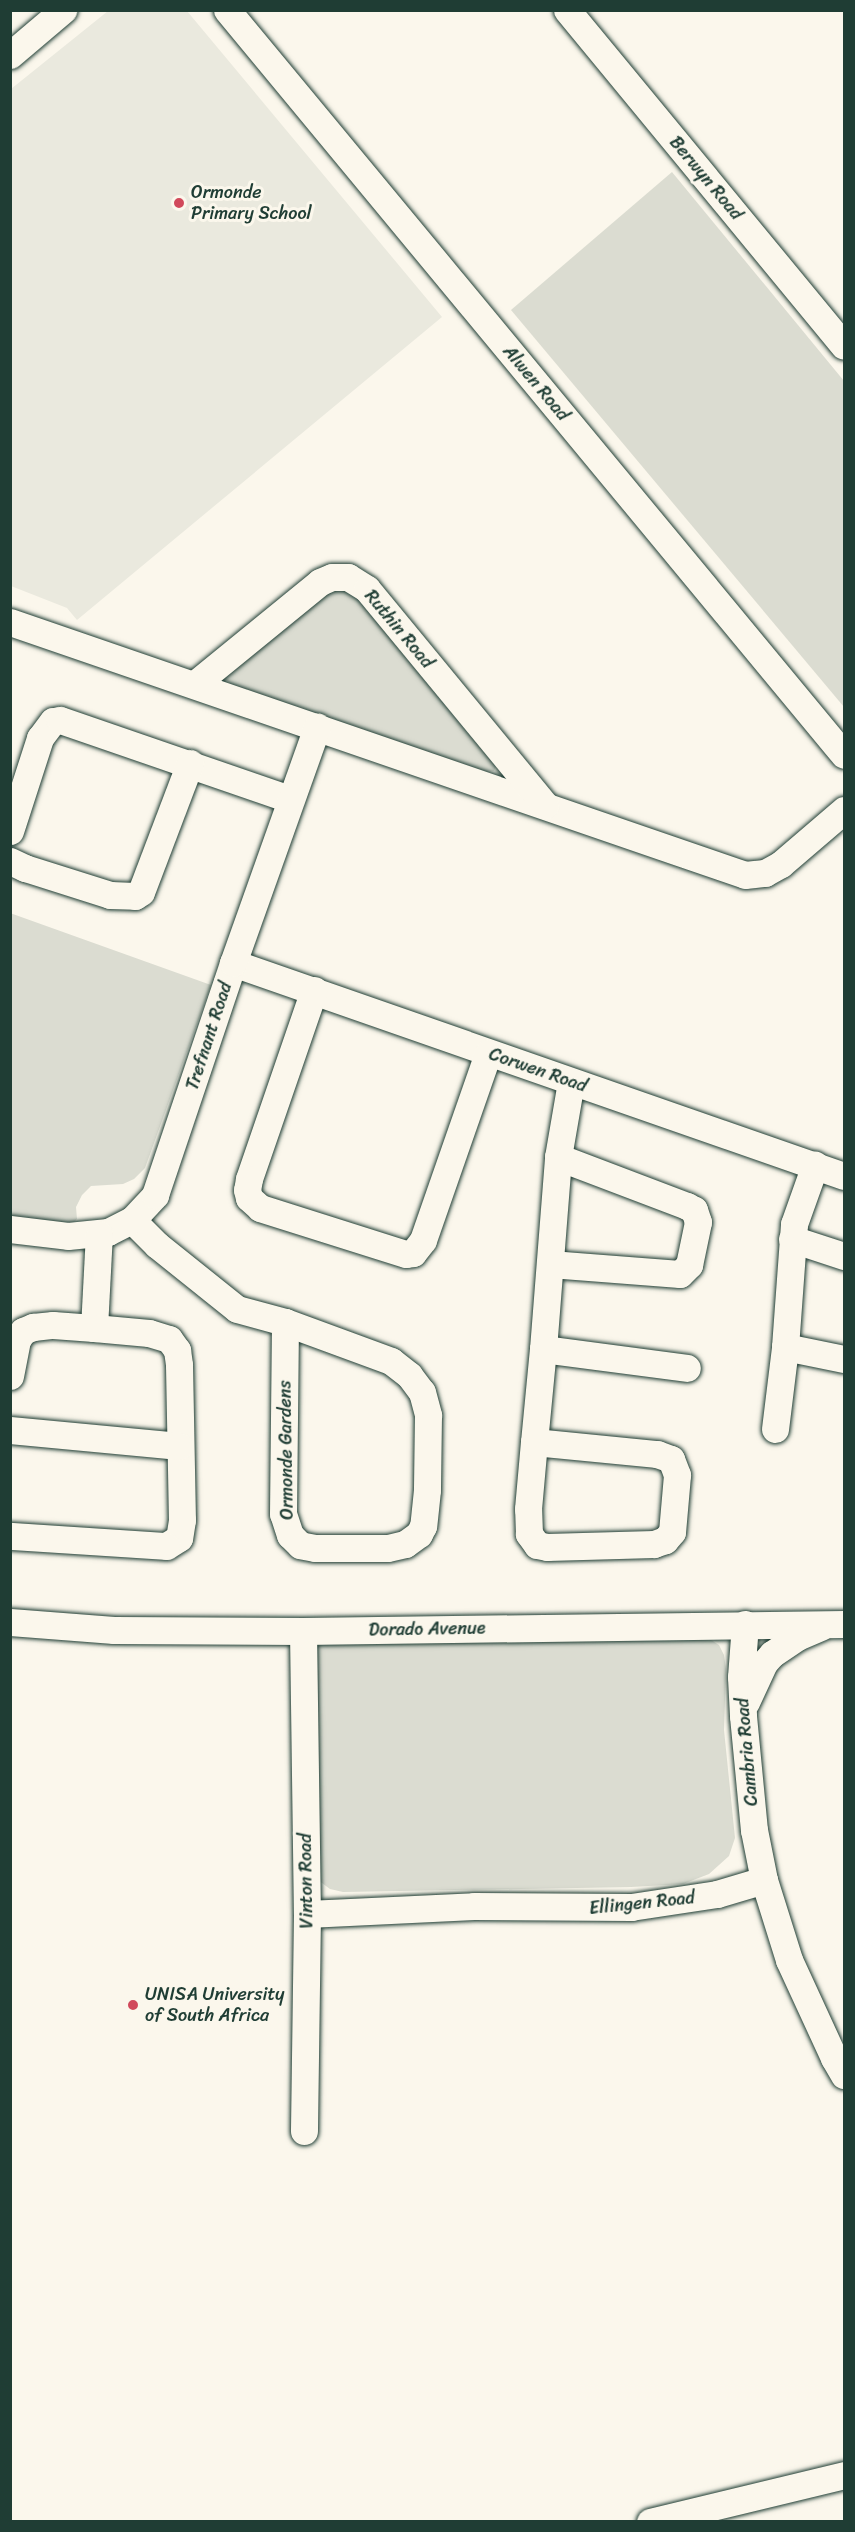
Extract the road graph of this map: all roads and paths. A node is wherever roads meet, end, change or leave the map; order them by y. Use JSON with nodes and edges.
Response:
{"nodes":[{"id":1,"x":63,"y":10,"type":"edge"},
{"id":2,"x":227,"y":10,"type":"edge"},
{"id":3,"x":567,"y":10,"type":"edge"},
{"id":4,"x":10,"y":55,"type":"edge"},
{"id":5,"x":844,"y":346,"type":"edge"},
{"id":6,"x":10,"y":622,"type":"edge"},
{"id":7,"x":195,"y":684,"type":"junction"},
{"id":8,"x":317,"y":727,"type":"junction"},
{"id":9,"x":844,"y":755,"type":"edge"},
{"id":10,"x":190,"y":763,"type":"junction"},
{"id":11,"x":290,"y":799,"type":"junction"},
{"id":12,"x":545,"y":805,"type":"junction"},
{"id":13,"x":844,"y":810,"type":"edge"},
{"id":14,"x":10,"y":831,"type":"edge"},
{"id":15,"x":10,"y":861,"type":"edge"},
{"id":16,"x":232,"y":963,"type":"junction"},
{"id":17,"x":314,"y":990,"type":"junction"},
{"id":18,"x":488,"y":1053,"type":"junction"},
{"id":19,"x":571,"y":1082,"type":"junction"},
{"id":20,"x":558,"y":1157,"type":"junction"},
{"id":21,"x":815,"y":1165,"type":"junction"},
{"id":22,"x":844,"y":1176,"type":"edge"},
{"id":23,"x":132,"y":1220,"type":"junction"},
{"id":24,"x":10,"y":1229,"type":"edge"},
{"id":25,"x":99,"y":1234,"type":"junction"},
{"id":26,"x":792,"y":1239,"type":"junction"},
{"id":27,"x":844,"y":1256,"type":"edge"},
{"id":28,"x":550,"y":1264,"type":"junction"},
{"id":29,"x":285,"y":1322,"type":"junction"},
{"id":30,"x":94,"y":1328,"type":"junction"},
{"id":31,"x":785,"y":1347,"type":"junction"},
{"id":32,"x":543,"y":1349,"type":"junction"},
{"id":33,"x":844,"y":1359,"type":"edge"},
{"id":34,"x":687,"y":1368,"type":"dead end"},
{"id":35,"x":10,"y":1376,"type":"edge"},
{"id":36,"x":775,"y":1429,"type":"dead end"},
{"id":37,"x":10,"y":1430,"type":"edge"},
{"id":38,"x":534,"y":1442,"type":"junction"},
{"id":39,"x":179,"y":1446,"type":"junction"},
{"id":40,"x":10,"y":1536,"type":"edge"},
{"id":41,"x":10,"y":1622,"type":"edge"},
{"id":42,"x":745,"y":1624,"type":"junction"},
{"id":43,"x":836,"y":1624,"type":"edge"},
{"id":44,"x":303,"y":1631,"type":"junction"},
{"id":45,"x":743,"y":1711,"type":"junction"},
{"id":46,"x":764,"y":1880,"type":"junction"},
{"id":47,"x":307,"y":1914,"type":"junction"},
{"id":48,"x":844,"y":2075,"type":"edge"},
{"id":49,"x":304,"y":2131,"type":"dead end"},
{"id":50,"x":844,"y":2475,"type":"edge"},
{"id":51,"x":650,"y":2522,"type":"edge"}],
"edges":[{"from":1,"to":4,"type":"street"},
{"from":2,"to":9,"type":"street","name":"Alwen Road"},
{"from":3,"to":5,"type":"street","name":"Berwyn Road"},
{"from":6,"to":7,"type":"street"},
{"from":7,"to":8,"type":"street"},
{"from":7,"to":12,"type":"street","name":"Ruthin Road"},
{"from":8,"to":11,"type":"street","name":"Trefnant Road"},
{"from":8,"to":12,"type":"street"},
{"from":10,"to":11,"type":"street"},
{"from":10,"to":14,"type":"street"},
{"from":10,"to":15,"type":"street"},
{"from":11,"to":16,"type":"street","name":"Trefnant Road"},
{"from":12,"to":13,"type":"street"},
{"from":16,"to":17,"type":"street","name":"Corwen Road"},
{"from":16,"to":23,"type":"street","name":"Trefnant Road"},
{"from":17,"to":18,"type":"street","name":"Corwen Road"},
{"from":17,"to":18,"type":"street"},
{"from":18,"to":19,"type":"street","name":"Corwen Road"},
{"from":19,"to":20,"type":"street"},
{"from":19,"to":21,"type":"street","name":"Corwen Road"},
{"from":20,"to":28,"type":"street"},
{"from":20,"to":28,"type":"street"},
{"from":21,"to":22,"type":"street","name":"Corwen Road"},
{"from":21,"to":26,"type":"street"},
{"from":23,"to":25,"type":"street","name":"Trefnant Road"},
{"from":23,"to":29,"type":"street","name":"Ormonde Gardens"},
{"from":24,"to":25,"type":"street","name":"Trefnant Road"},
{"from":25,"to":30,"type":"street"},
{"from":26,"to":27,"type":"street"},
{"from":26,"to":31,"type":"street"},
{"from":28,"to":32,"type":"street"},
{"from":29,"to":29,"type":"street","name":"Ormonde Gardens"},
{"from":30,"to":35,"type":"street"},
{"from":30,"to":39,"type":"street"},
{"from":31,"to":33,"type":"street"},
{"from":31,"to":36,"type":"street"},
{"from":32,"to":34,"type":"street"},
{"from":32,"to":38,"type":"street"},
{"from":37,"to":39,"type":"street"},
{"from":38,"to":38,"type":"street"},
{"from":39,"to":40,"type":"street"},
{"from":41,"to":44,"type":"street","name":"Dorado Avenue"},
{"from":42,"to":43,"type":"street","name":"Dorado Avenue"},
{"from":42,"to":44,"type":"street","name":"Dorado Avenue"},
{"from":42,"to":45,"type":"street","name":"Cambria Road"},
{"from":43,"to":45,"type":"street"},
{"from":44,"to":47,"type":"street","name":"Vinton Road"},
{"from":45,"to":46,"type":"street","name":"Cambria Road"},
{"from":46,"to":47,"type":"street","name":"Ellingen Road"},
{"from":46,"to":48,"type":"street"},
{"from":47,"to":49,"type":"street","name":"Vinton Road"},
{"from":50,"to":51,"type":"street"}]}
